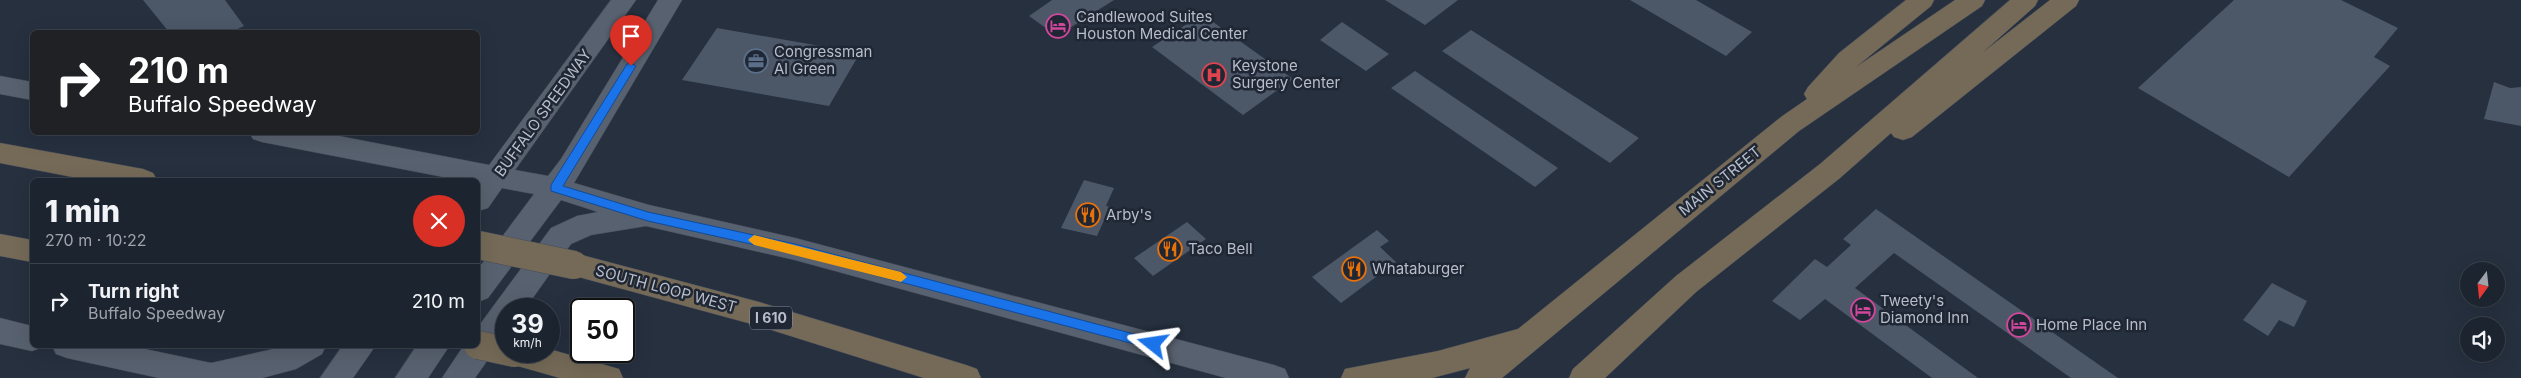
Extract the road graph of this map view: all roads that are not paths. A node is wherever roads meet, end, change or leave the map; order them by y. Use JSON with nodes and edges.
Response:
{"nodes":[{"id":1,"x":624,"y":0,"type":"edge"},
{"id":2,"x":670,"y":0,"type":"edge"},
{"id":3,"x":1922,"y":0,"type":"edge"},
{"id":4,"x":1973,"y":0,"type":"edge"},
{"id":5,"x":2026,"y":0,"type":"edge"},
{"id":6,"x":2068,"y":0,"type":"edge"},
{"id":7,"x":0,"y":85,"type":"edge"},
{"id":8,"x":30,"y":91,"type":"edge"},
{"id":9,"x":1790,"y":124,"type":"junction"},
{"id":10,"x":278,"y":135,"type":"edge"},
{"id":11,"x":0,"y":149,"type":"edge"},
{"id":12,"x":0,"y":153,"type":"edge"},
{"id":13,"x":389,"y":156,"type":"junction"},
{"id":14,"x":49,"y":162,"type":"junction"},
{"id":15,"x":1830,"y":171,"type":"junction"},
{"id":16,"x":497,"y":176,"type":"junction"},
{"id":17,"x":133,"y":178,"type":"edge"},
{"id":18,"x":415,"y":178,"type":"edge"},
{"id":19,"x":556,"y":188,"type":"junction"},
{"id":20,"x":480,"y":197,"type":"edge"},
{"id":21,"x":648,"y":216,"type":"junction"},
{"id":22,"x":0,"y":245,"type":"edge"},
{"id":23,"x":480,"y":245,"type":"edge"},
{"id":24,"x":30,"y":252,"type":"edge"},
{"id":25,"x":480,"y":287,"type":"edge"},
{"id":26,"x":516,"y":298,"type":"edge"},
{"id":27,"x":495,"y":326,"type":"edge"},
{"id":28,"x":0,"y":331,"type":"edge"},
{"id":29,"x":30,"y":338,"type":"edge"},
{"id":30,"x":1527,"y":340,"type":"junction"},
{"id":31,"x":480,"y":345,"type":"edge"},
{"id":32,"x":480,"y":347,"type":"edge"},
{"id":33,"x":80,"y":348,"type":"edge"},
{"id":34,"x":306,"y":348,"type":"edge"},
{"id":35,"x":359,"y":348,"type":"edge"},
{"id":36,"x":434,"y":348,"type":"edge"},
{"id":37,"x":479,"y":348,"type":"edge"},
{"id":38,"x":1602,"y":368,"type":"edge"},
{"id":39,"x":216,"y":377,"type":"edge"},
{"id":40,"x":335,"y":378,"type":"edge"},
{"id":41,"x":410,"y":378,"type":"edge"},
{"id":42,"x":457,"y":378,"type":"edge"},
{"id":43,"x":608,"y":378,"type":"edge"},
{"id":44,"x":966,"y":378,"type":"edge"},
{"id":45,"x":1274,"y":378,"type":"edge"},
{"id":46,"x":1356,"y":378,"type":"edge"},
{"id":47,"x":1480,"y":378,"type":"edge"},
{"id":48,"x":1584,"y":378,"type":"edge"}],
"edges":[{"from":1,"to":16,"type":"main road","name":"BUFFALO SPEEDWAY"},
{"from":2,"to":19,"type":"main road"},
{"from":3,"to":9,"type":"highway"},
{"from":4,"to":9,"type":"highway","name":"MAIN STREET"},
{"from":5,"to":15,"type":"highway"},
{"from":6,"to":15,"type":"highway"},
{"from":7,"to":8,"type":"main road"},
{"from":9,"to":30,"type":"highway","name":"MAIN STREET"},
{"from":10,"to":13,"type":"main road"},
{"from":11,"to":14,"type":"highway"},
{"from":12,"to":14,"type":"highway"},
{"from":13,"to":16,"type":"main road"},
{"from":13,"to":18,"type":"main road"},
{"from":14,"to":17,"type":"highway"},
{"from":15,"to":38,"type":"highway"},
{"from":16,"to":19,"type":"main road"},
{"from":16,"to":20,"type":"main road","name":"BUFFALO SPEEDWAY"},
{"from":19,"to":21,"type":"main road"},
{"from":19,"to":25,"type":"main road"},
{"from":21,"to":26,"type":"main road"},
{"from":21,"to":45,"type":"main road"},
{"from":22,"to":24,"type":"highway"},
{"from":23,"to":44,"type":"highway","name":"SOUTH LOOP WEST","number":"I 610","bridge":true},
{"from":27,"to":32,"type":"main road"},
{"from":28,"to":29,"type":"main road"},
{"from":30,"to":46,"type":"highway"},
{"from":30,"to":47,"type":"highway","name":"MAIN STREET"},
{"from":31,"to":43,"type":"highway","bridge":true},
{"from":33,"to":39,"type":"main road"},
{"from":34,"to":39,"type":"main road"},
{"from":35,"to":40,"type":"main road"},
{"from":36,"to":41,"type":"main road"},
{"from":37,"to":42,"type":"main road"},
{"from":38,"to":48,"type":"highway"}]}
